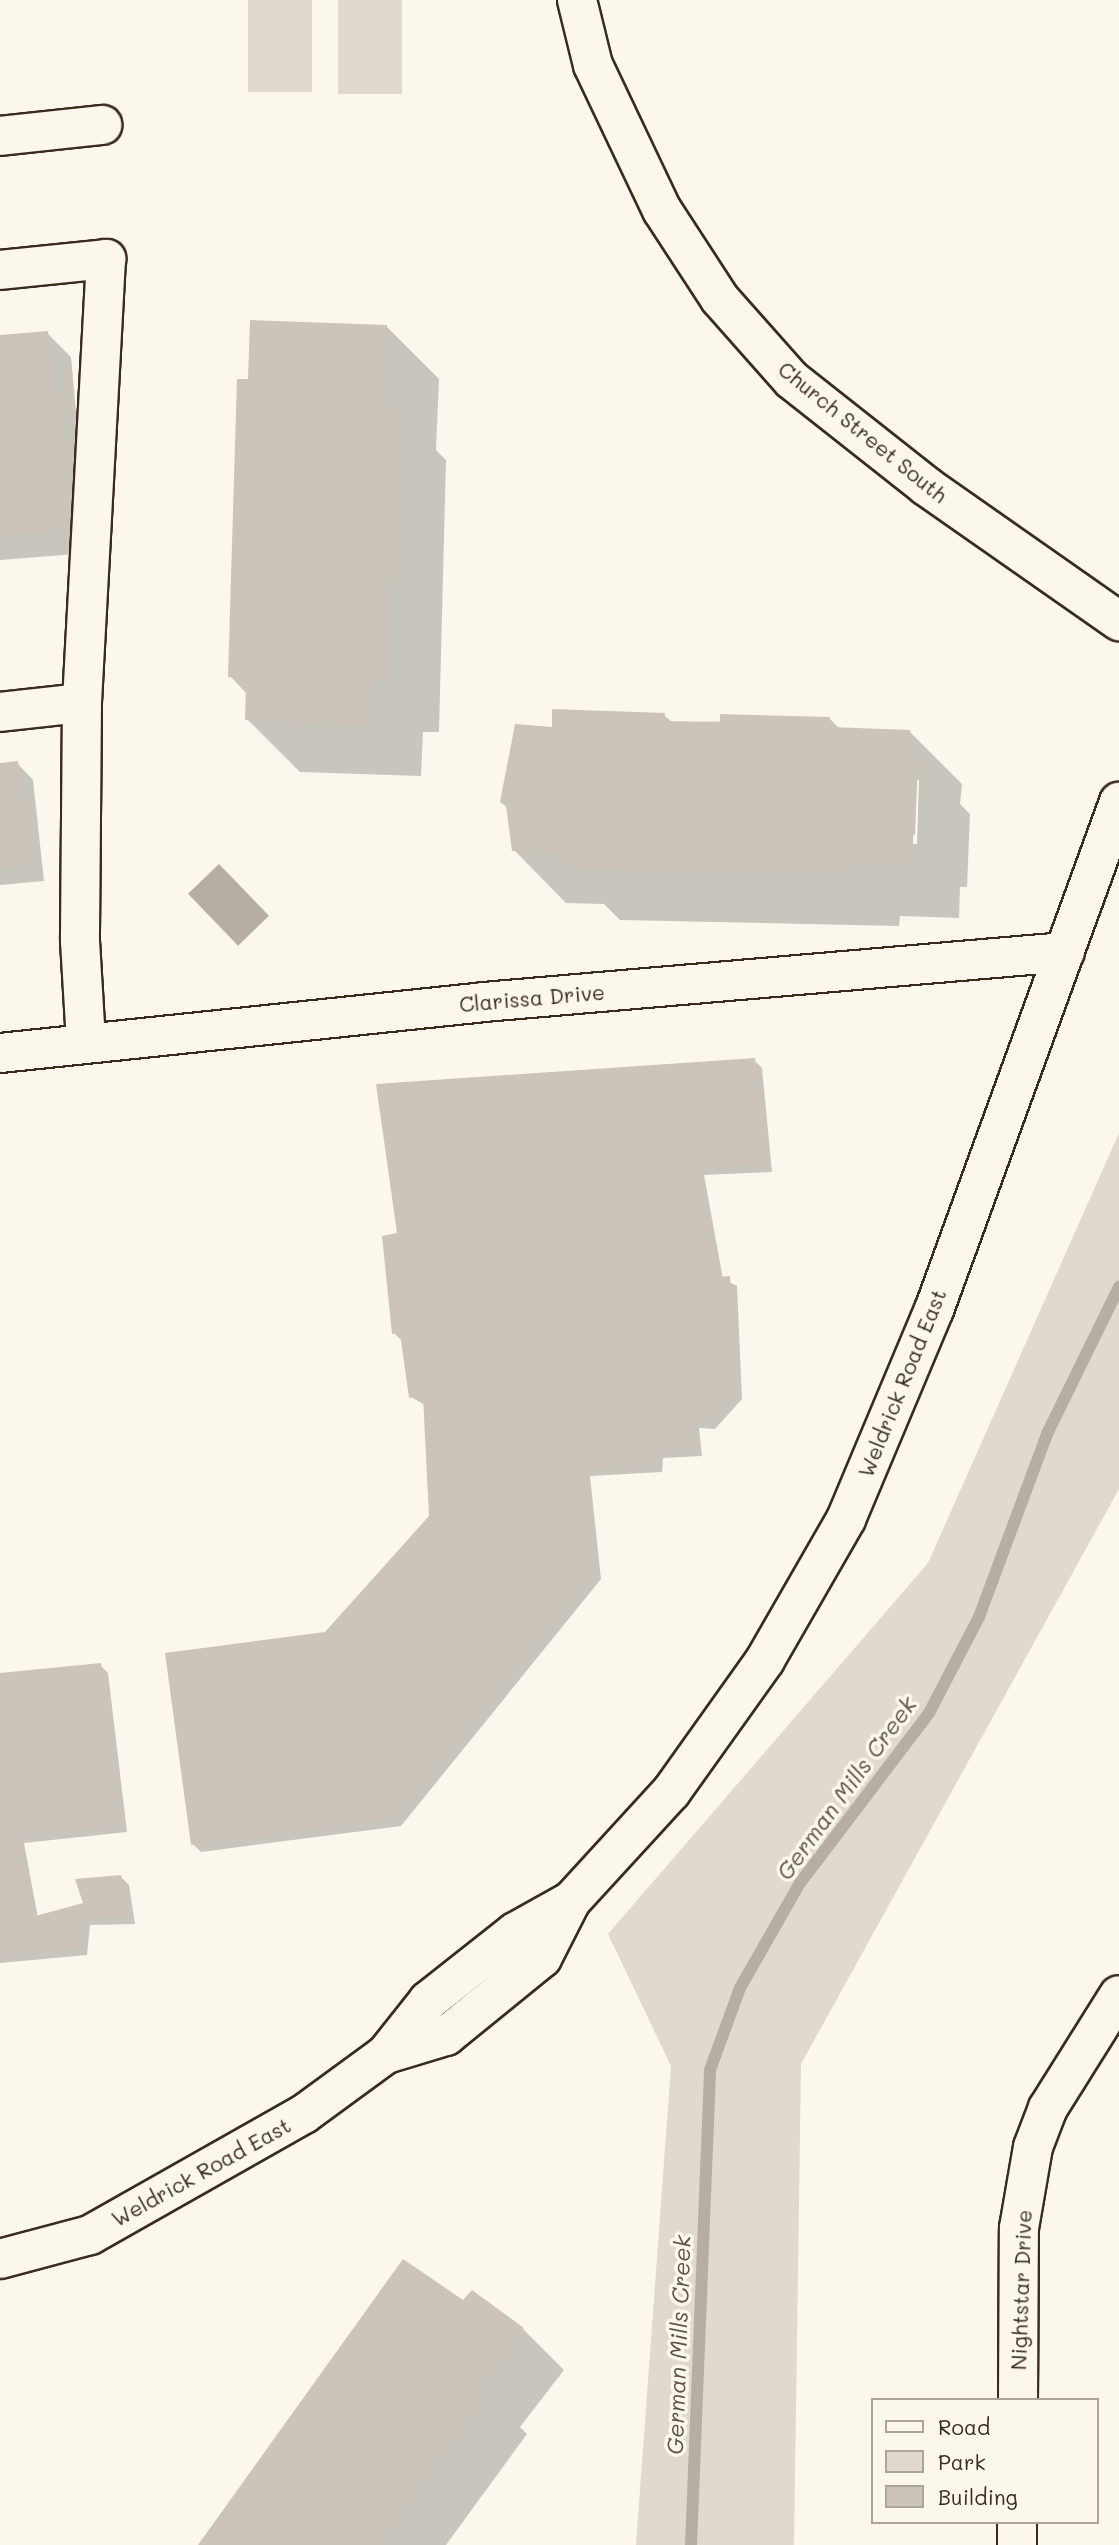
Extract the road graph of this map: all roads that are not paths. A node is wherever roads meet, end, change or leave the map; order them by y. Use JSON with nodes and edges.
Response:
{"nodes":[{"id":1,"x":577,"y":0,"type":"edge"},
{"id":2,"x":103,"y":125,"type":"dead end"},
{"id":3,"x":0,"y":136,"type":"edge"},
{"id":4,"x":0,"y":270,"type":"edge"},
{"id":5,"x":1119,"y":621,"type":"edge"},
{"id":6,"x":82,"y":703,"type":"junction"},
{"id":7,"x":0,"y":712,"type":"edge"},
{"id":8,"x":1119,"y":802,"type":"edge"},
{"id":9,"x":1065,"y":952,"type":"junction"},
{"id":10,"x":86,"y":1043,"type":"junction"},
{"id":11,"x":0,"y":1053,"type":"edge"},
{"id":12,"x":1119,"y":1995,"type":"edge"},
{"id":13,"x":0,"y":2259,"type":"edge"},
{"id":14,"x":1018,"y":2398,"type":"edge"},
{"id":15,"x":1017,"y":2524,"type":"edge"},
{"id":16,"x":1017,"y":2545,"type":"edge"}],
"edges":[{"from":1,"to":5,"type":"street","name":"Church Street South"},
{"from":2,"to":3,"type":"street"},
{"from":4,"to":6,"type":"street"},
{"from":6,"to":7,"type":"street"},
{"from":6,"to":10,"type":"street"},
{"from":8,"to":9,"type":"street","name":"Weldrick Road East"},
{"from":9,"to":10,"type":"street","name":"Clarissa Drive"},
{"from":9,"to":13,"type":"street","name":"Weldrick Road East"},
{"from":10,"to":11,"type":"street","name":"Clarissa Drive"},
{"from":12,"to":14,"type":"street","name":"Nightstar Drive"},
{"from":15,"to":16,"type":"street"}]}
